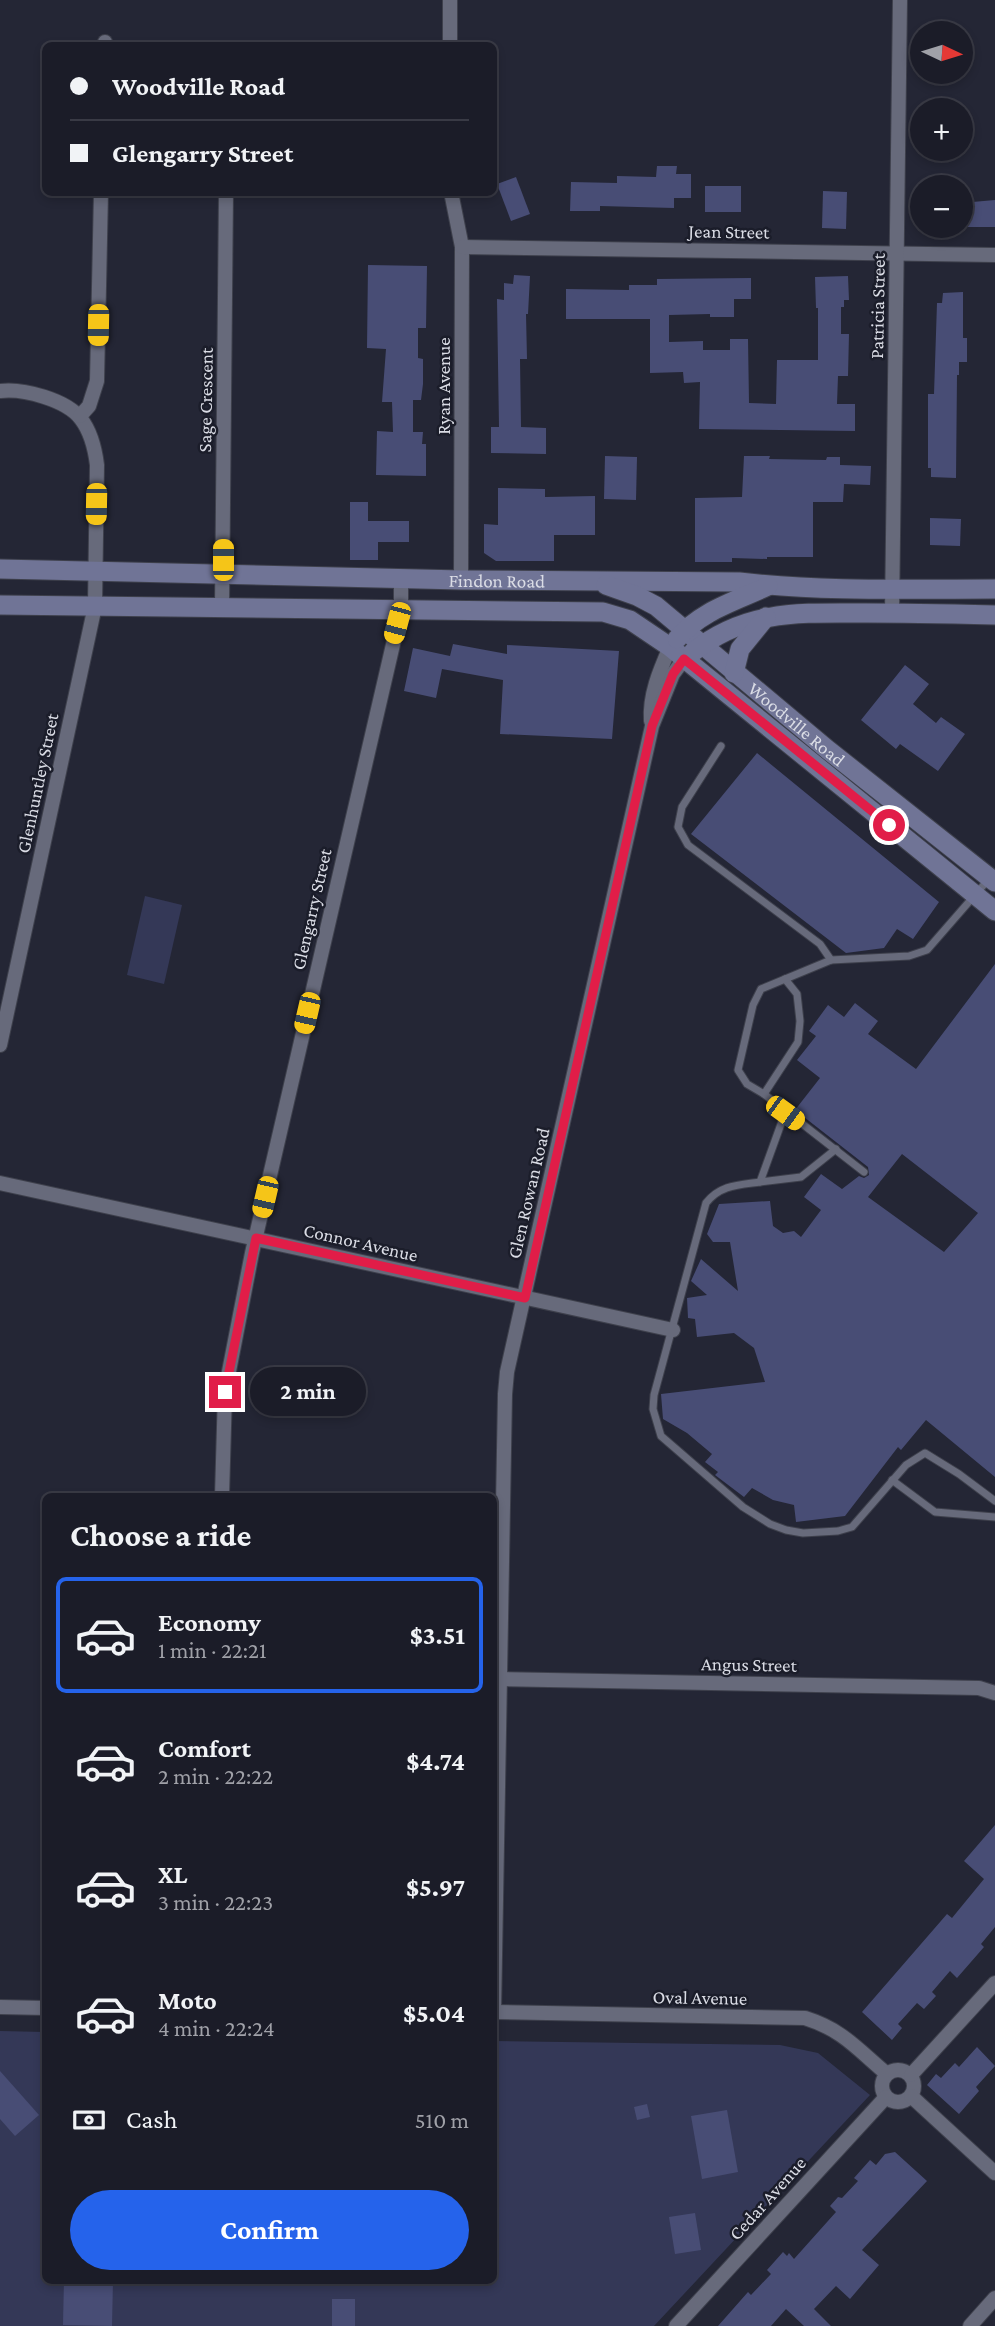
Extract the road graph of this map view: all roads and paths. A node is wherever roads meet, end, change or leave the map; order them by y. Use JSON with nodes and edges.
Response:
{"nodes":[{"id":1,"x":450,"y":0,"type":"edge"},
{"id":2,"x":900,"y":0,"type":"edge"},
{"id":3,"x":450,"y":42,"type":"edge"},
{"id":4,"x":101,"y":196,"type":"edge"},
{"id":5,"x":226,"y":196,"type":"edge"},
{"id":6,"x":452,"y":196,"type":"edge"},
{"id":7,"x":462,"y":247,"type":"junction"},
{"id":8,"x":897,"y":253,"type":"junction"},
{"id":9,"x":995,"y":255,"type":"edge"},
{"id":10,"x":0,"y":391,"type":"edge"},
{"id":11,"x":80,"y":416,"type":"junction"},
{"id":12,"x":0,"y":569,"type":"edge"},
{"id":13,"x":96,"y":570,"type":"junction"},
{"id":14,"x":222,"y":573,"type":"junction"},
{"id":15,"x":401,"y":579,"type":"junction"},
{"id":16,"x":461,"y":580,"type":"junction"},
{"id":17,"x":592,"y":580,"type":"junction"},
{"id":18,"x":769,"y":585,"type":"junction"},
{"id":19,"x":892,"y":589,"type":"junction"},
{"id":20,"x":995,"y":589,"type":"edge"},
{"id":21,"x":0,"y":605,"type":"edge"},
{"id":22,"x":95,"y":606,"type":"junction"},
{"id":23,"x":222,"y":607,"type":"junction"},
{"id":24,"x":401,"y":611,"type":"junction"},
{"id":25,"x":892,"y":613,"type":"junction"},
{"id":26,"x":995,"y":615,"type":"edge"},
{"id":27,"x":766,"y":617,"type":"junction"},
{"id":28,"x":684,"y":630,"type":"junction"},
{"id":29,"x":701,"y":646,"type":"junction"},
{"id":30,"x":677,"y":653,"type":"junction"},
{"id":31,"x":734,"y":673,"type":"junction"},
{"id":32,"x":720,"y":746,"type":"dead end"},
{"id":33,"x":992,"y":880,"type":"edge"},
{"id":34,"x":974,"y":895,"type":"junction"},
{"id":35,"x":995,"y":911,"type":"edge"},
{"id":36,"x":831,"y":960,"type":"junction"},
{"id":37,"x":785,"y":979,"type":"junction"},
{"id":38,"x":0,"y":1045,"type":"edge"},
{"id":39,"x":764,"y":1094,"type":"junction"},
{"id":40,"x":785,"y":1113,"type":"junction"},
{"id":41,"x":836,"y":1149,"type":"junction"},
{"id":42,"x":864,"y":1172,"type":"dead end"},
{"id":43,"x":760,"y":1182,"type":"junction"},
{"id":44,"x":0,"y":1183,"type":"edge"},
{"id":45,"x":256,"y":1238,"type":"junction"},
{"id":46,"x":525,"y":1298,"type":"junction"},
{"id":47,"x":673,"y":1330,"type":"junction"},
{"id":48,"x":892,"y":1480,"type":"junction"},
{"id":49,"x":222,"y":1493,"type":"edge"},
{"id":50,"x":995,"y":1501,"type":"edge"},
{"id":51,"x":995,"y":1517,"type":"edge"},
{"id":52,"x":501,"y":1679,"type":"junction"},
{"id":53,"x":995,"y":1693,"type":"edge"},
{"id":54,"x":497,"y":1869,"type":"edge"},
{"id":55,"x":995,"y":1983,"type":"edge"},
{"id":56,"x":0,"y":2007,"type":"edge"},
{"id":57,"x":42,"y":2008,"type":"edge"},
{"id":58,"x":497,"y":2012,"type":"edge"},
{"id":59,"x":887,"y":2074,"type":"junction"},
{"id":60,"x":911,"y":2075,"type":"junction"},
{"id":61,"x":911,"y":2096,"type":"junction"},
{"id":62,"x":886,"y":2097,"type":"junction"},
{"id":63,"x":995,"y":2173,"type":"edge"},
{"id":64,"x":995,"y":2298,"type":"edge"},
{"id":65,"x":676,"y":2326,"type":"edge"},
{"id":66,"x":970,"y":2326,"type":"edge"}],
"edges":[{"from":1,"to":3,"type":"street"},
{"from":2,"to":8,"type":"street","name":"Patricia Street"},
{"from":4,"to":11,"type":"street"},
{"from":5,"to":14,"type":"street","name":"Sage Crescent"},
{"from":6,"to":7,"type":"street","name":"Ryan Avenue"},
{"from":7,"to":8,"type":"street","name":"Jean Street"},
{"from":7,"to":16,"type":"street","name":"Ryan Avenue"},
{"from":8,"to":9,"type":"street","name":"Jean Street"},
{"from":8,"to":19,"type":"street","name":"Patricia Street"},
{"from":10,"to":11,"type":"street"},
{"from":11,"to":13,"type":"street","name":"Glenhuntley Street"},
{"from":12,"to":13,"type":"main road","name":"Findon Road"},
{"from":13,"to":14,"type":"main road","name":"Findon Road"},
{"from":13,"to":22,"type":"street","name":"Glenhuntley Street"},
{"from":14,"to":15,"type":"main road","name":"Findon Road"},
{"from":14,"to":23,"type":"street","name":"Sage Crescent"},
{"from":15,"to":16,"type":"main road","name":"Findon Road"},
{"from":15,"to":24,"type":"street","name":"Glengarry Street"},
{"from":16,"to":17,"type":"main road","name":"Findon Road"},
{"from":17,"to":18,"type":"main road","name":"Findon Road"},
{"from":17,"to":28,"type":"main road","name":"Woodville Road"},
{"from":18,"to":19,"type":"main road","name":"Findon Road"},
{"from":18,"to":28,"type":"main road"},
{"from":19,"to":20,"type":"main road","name":"Findon Road"},
{"from":19,"to":25,"type":"street","name":"Patricia Street"},
{"from":21,"to":22,"type":"main road","name":"Findon Road"},
{"from":22,"to":23,"type":"main road","name":"Findon Road"},
{"from":22,"to":38,"type":"street","name":"Glenhuntley Street"},
{"from":23,"to":24,"type":"main road","name":"Findon Road"},
{"from":24,"to":30,"type":"main road","name":"Findon Road"},
{"from":24,"to":45,"type":"street","name":"Glengarry Street"},
{"from":25,"to":26,"type":"main road"},
{"from":25,"to":27,"type":"main road"},
{"from":27,"to":29,"type":"main road"},
{"from":27,"to":31,"type":"main road"},
{"from":28,"to":29,"type":"main road","name":"Woodville Road"},
{"from":28,"to":30,"type":"main road"},
{"from":29,"to":30,"type":"main road"},
{"from":29,"to":31,"type":"main road","name":"Woodville Road"},
{"from":30,"to":34,"type":"main road","name":"Woodville Road"},
{"from":30,"to":46,"type":"street","name":"Glen Rowan Road"},
{"from":31,"to":33,"type":"main road","name":"Woodville Road"},
{"from":32,"to":36,"type":"lane"},
{"from":33,"to":34,"type":"lane"},
{"from":34,"to":35,"type":"main road","name":"Woodville Road"},
{"from":34,"to":36,"type":"lane"},
{"from":36,"to":37,"type":"lane"},
{"from":37,"to":39,"type":"lane"},
{"from":37,"to":39,"type":"lane"},
{"from":39,"to":40,"type":"lane"},
{"from":40,"to":41,"type":"lane"},
{"from":40,"to":43,"type":"lane"},
{"from":41,"to":42,"type":"lane"},
{"from":41,"to":43,"type":"lane"},
{"from":43,"to":47,"type":"lane"},
{"from":44,"to":45,"type":"street","name":"Connor Avenue"},
{"from":45,"to":46,"type":"street","name":"Connor Avenue"},
{"from":45,"to":49,"type":"street","name":"Glengarry Street"},
{"from":46,"to":47,"type":"street","name":"Connor Avenue"},
{"from":46,"to":52,"type":"street","name":"Glen Rowan Road"},
{"from":47,"to":48,"type":"lane"},
{"from":48,"to":50,"type":"lane"},
{"from":48,"to":51,"type":"lane"},
{"from":52,"to":53,"type":"street","name":"Angus Street"},
{"from":52,"to":54,"type":"street","name":"Glen Rowan Road"},
{"from":55,"to":60,"type":"street"},
{"from":56,"to":57,"type":"street"},
{"from":58,"to":59,"type":"street","name":"Oval Avenue"},
{"from":59,"to":60,"type":"street"},
{"from":59,"to":62,"type":"street"},
{"from":60,"to":61,"type":"street"},
{"from":61,"to":62,"type":"street"},
{"from":61,"to":63,"type":"street"},
{"from":62,"to":65,"type":"street","name":"Cedar Avenue"},
{"from":64,"to":66,"type":"street"}]}
